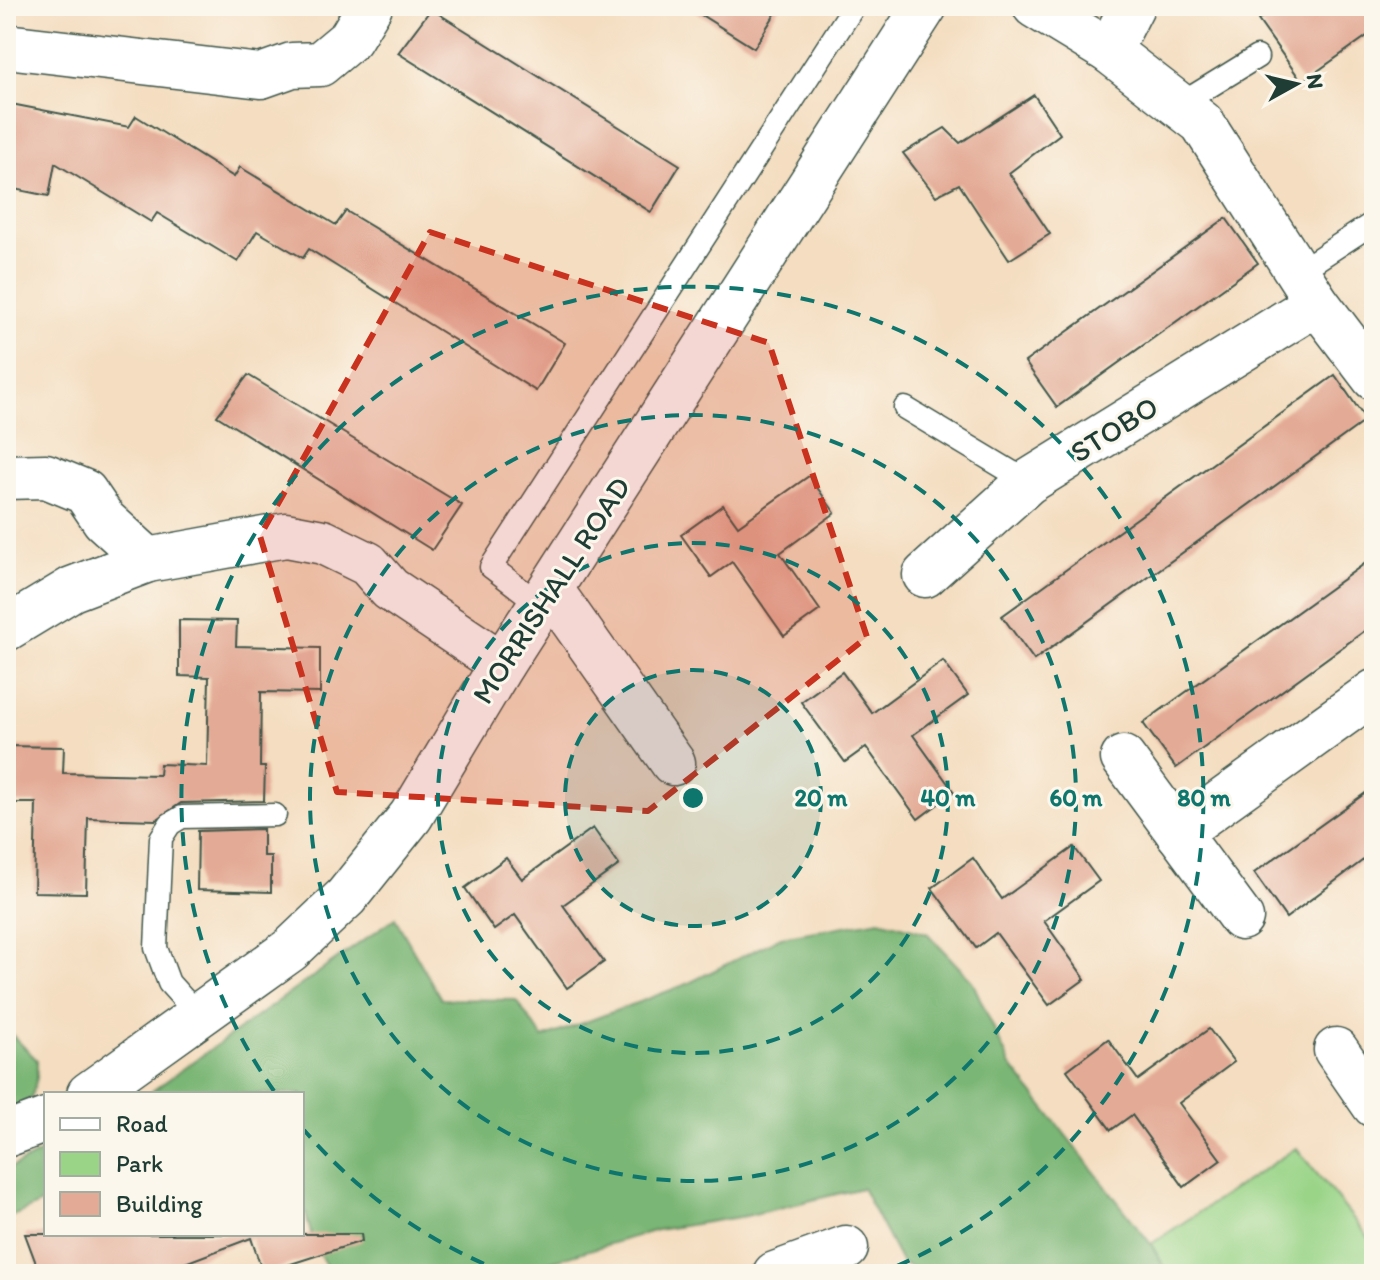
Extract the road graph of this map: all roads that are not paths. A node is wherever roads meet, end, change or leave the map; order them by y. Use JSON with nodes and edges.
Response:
{"nodes":[{"id":1,"x":370,"y":6,"type":"edge"},
{"id":2,"x":854,"y":6,"type":"edge"},
{"id":3,"x":925,"y":6,"type":"edge"},
{"id":4,"x":1035,"y":6,"type":"edge"},
{"id":5,"x":1132,"y":6,"type":"edge"},
{"id":6,"x":6,"y":46,"type":"edge"},
{"id":7,"x":1109,"y":51,"type":"junction"},
{"id":8,"x":1257,"y":57,"type":"dead end"},
{"id":9,"x":1179,"y":105,"type":"junction"},
{"id":10,"x":1373,"y":223,"type":"edge"},
{"id":11,"x":1307,"y":287,"type":"junction"},
{"id":12,"x":1374,"y":377,"type":"edge"},
{"id":13,"x":905,"y":408,"type":"dead end"},
{"id":14,"x":6,"y":477,"type":"edge"},
{"id":15,"x":1028,"y":482,"type":"junction"},
{"id":16,"x":148,"y":560,"type":"junction"},
{"id":17,"x":925,"y":575,"type":"dead end"},
{"id":18,"x":546,"y":598,"type":"junction"},
{"id":19,"x":7,"y":627,"type":"edge"},
{"id":20,"x":502,"y":664,"type":"junction"},
{"id":21,"x":1374,"y":692,"type":"edge"},
{"id":22,"x":1123,"y":758,"type":"dead end"},
{"id":23,"x":673,"y":763,"type":"dead end"},
{"id":24,"x":275,"y":815,"type":"dead end"},
{"id":25,"x":1178,"y":833,"type":"junction"},
{"id":26,"x":1241,"y":918,"type":"dead end"},
{"id":27,"x":198,"y":1015,"type":"junction"},
{"id":28,"x":1336,"y":1050,"type":"dead end"},
{"id":29,"x":92,"y":1092,"type":"edge"},
{"id":30,"x":1374,"y":1105,"type":"edge"},
{"id":31,"x":44,"y":1121,"type":"edge"},
{"id":32,"x":6,"y":1135,"type":"edge"},
{"id":33,"x":846,"y":1248,"type":"dead end"},
{"id":34,"x":775,"y":1274,"type":"edge"}],
"edges":[{"from":1,"to":6,"type":"street"},
{"from":2,"to":18,"type":"lane"},
{"from":3,"to":18,"type":"street","name":"MORRISHALL ROAD"},
{"from":4,"to":7,"type":"street"},
{"from":5,"to":7,"type":"street"},
{"from":7,"to":9,"type":"street"},
{"from":8,"to":9,"type":"lane"},
{"from":9,"to":11,"type":"street"},
{"from":10,"to":11,"type":"lane"},
{"from":11,"to":12,"type":"street"},
{"from":11,"to":15,"type":"street","name":"STOBO"},
{"from":13,"to":15,"type":"lane"},
{"from":14,"to":16,"type":"street"},
{"from":15,"to":17,"type":"street","name":"STOBO"},
{"from":16,"to":19,"type":"street"},
{"from":16,"to":20,"type":"street"},
{"from":18,"to":20,"type":"street","name":"MORRISHALL ROAD"},
{"from":18,"to":23,"type":"street"},
{"from":20,"to":27,"type":"street","name":"MORRISHALL ROAD"},
{"from":21,"to":25,"type":"street"},
{"from":22,"to":25,"type":"street"},
{"from":24,"to":27,"type":"lane"},
{"from":25,"to":26,"type":"street"},
{"from":27,"to":29,"type":"street","name":"MORRISHALL ROAD"},
{"from":28,"to":30,"type":"street"},
{"from":31,"to":32,"type":"street"},
{"from":33,"to":34,"type":"street"}]}
